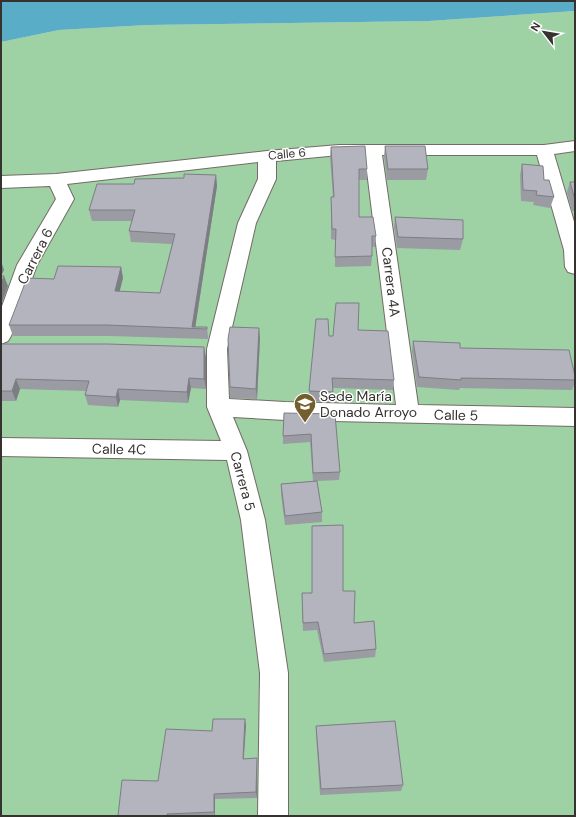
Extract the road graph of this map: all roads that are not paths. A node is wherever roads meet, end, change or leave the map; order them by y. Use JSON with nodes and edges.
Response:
{"nodes":[{"id":1,"x":575,"y":146,"type":"edge"},
{"id":2,"x":373,"y":150,"type":"junction"},
{"id":3,"x":544,"y":150,"type":"junction"},
{"id":4,"x":267,"y":156,"type":"junction"},
{"id":5,"x":56,"y":180,"type":"junction"},
{"id":6,"x":1,"y":182,"type":"edge"},
{"id":7,"x":575,"y":267,"type":"edge"},
{"id":8,"x":6,"y":342,"type":"edge"},
{"id":9,"x":194,"y":348,"type":"edge"},
{"id":10,"x":218,"y":349,"type":"junction"},
{"id":11,"x":218,"y":408,"type":"junction"},
{"id":12,"x":408,"y":414,"type":"junction"},
{"id":13,"x":575,"y":417,"type":"edge"},
{"id":14,"x":1,"y":447,"type":"edge"},
{"id":15,"x":236,"y":451,"type":"junction"},
{"id":16,"x":273,"y":816,"type":"edge"}],
"edges":[{"from":1,"to":3,"type":"street","name":"Calle 6"},
{"from":2,"to":3,"type":"street","name":"Calle 6"},
{"from":2,"to":4,"type":"street","name":"Calle 6"},
{"from":2,"to":12,"type":"street","name":"Carrera 4A"},
{"from":3,"to":7,"type":"street"},
{"from":4,"to":5,"type":"street","name":"Calle 6"},
{"from":4,"to":10,"type":"street","name":"Carrera 5"},
{"from":5,"to":6,"type":"street","name":"Calle 6"},
{"from":5,"to":8,"type":"street","name":"Carrera 6"},
{"from":9,"to":10,"type":"street"},
{"from":10,"to":11,"type":"street","name":"Carrera 5"},
{"from":11,"to":12,"type":"street","name":"Calle 5"},
{"from":11,"to":15,"type":"street","name":"Carrera 5"},
{"from":12,"to":13,"type":"street","name":"Calle 5"},
{"from":14,"to":15,"type":"street","name":"Calle 4C"},
{"from":15,"to":16,"type":"street","name":"Carrera 5"}]}
